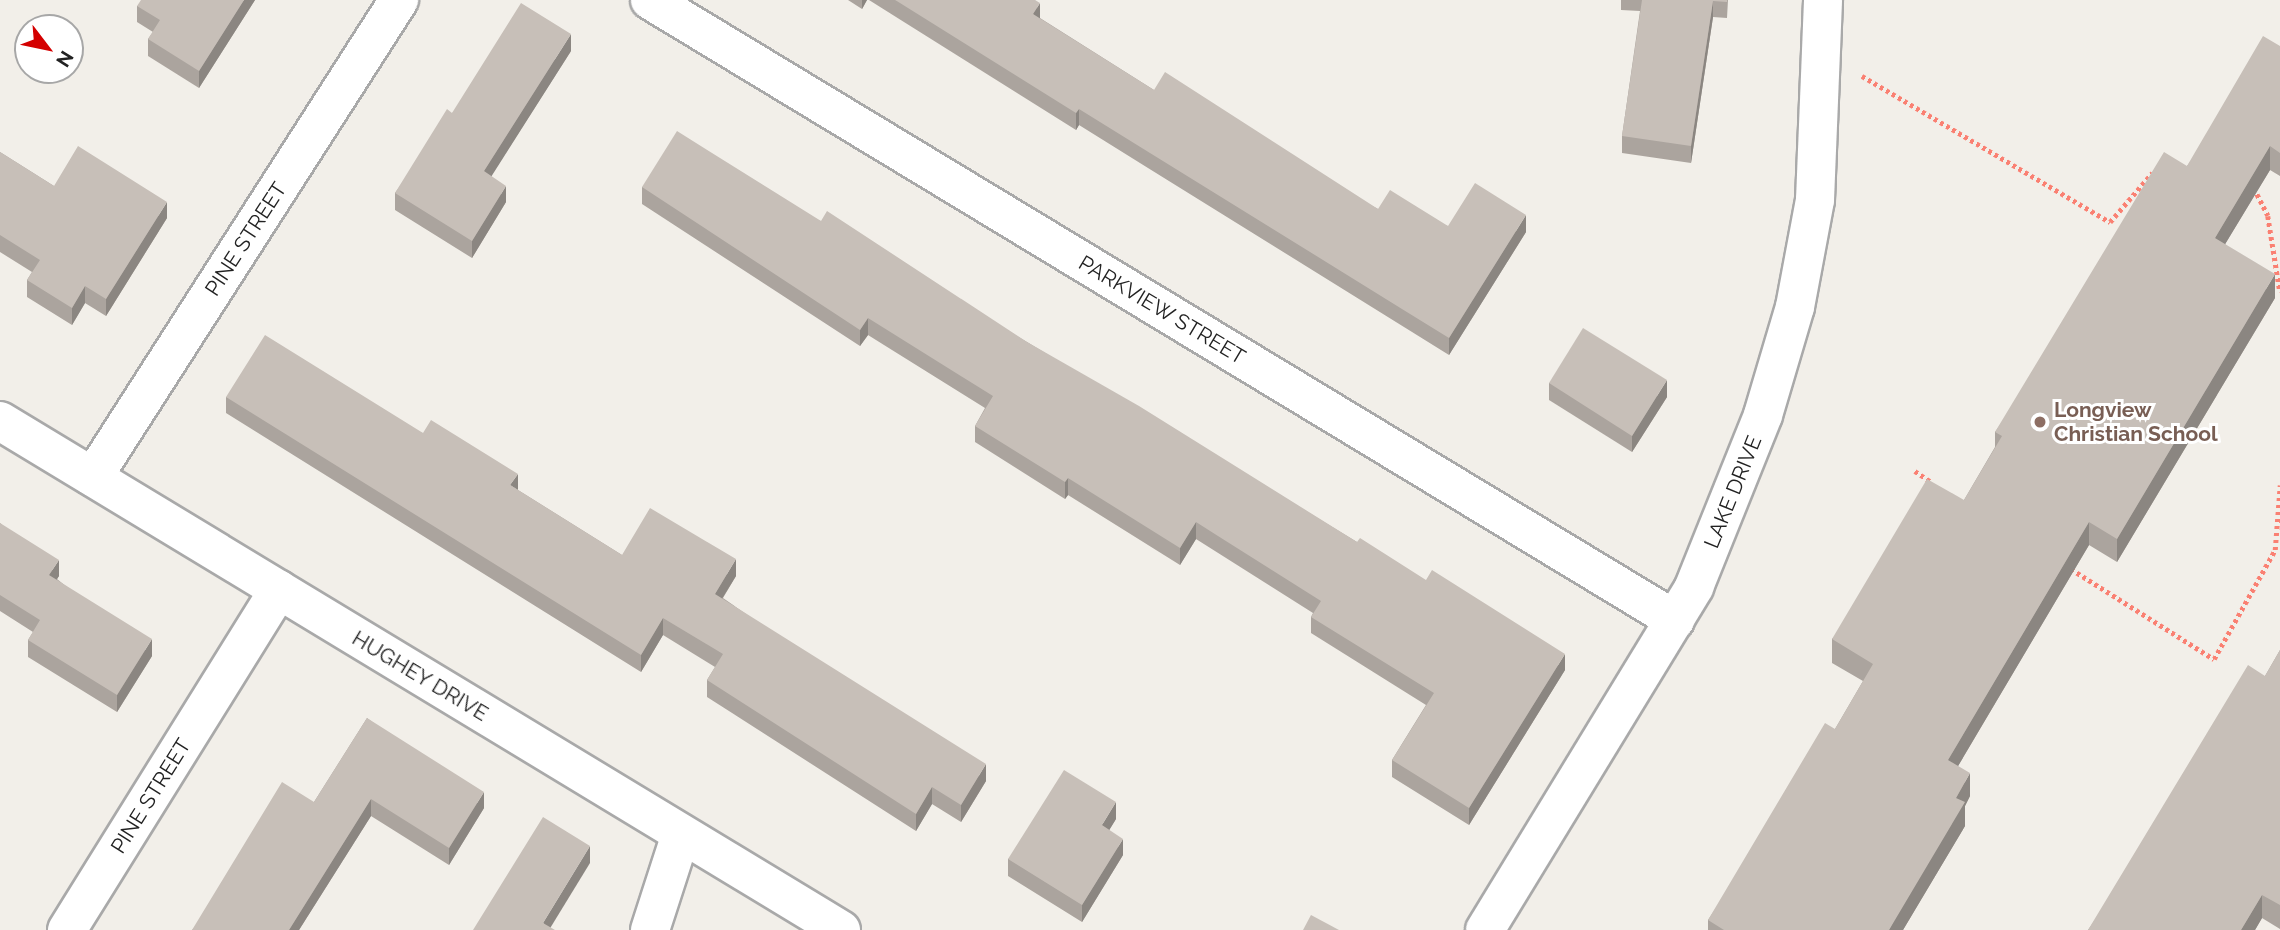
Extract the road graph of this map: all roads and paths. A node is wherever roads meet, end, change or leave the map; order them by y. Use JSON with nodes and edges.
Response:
{"nodes":[{"id":1,"x":399,"y":0,"type":"edge"},
{"id":2,"x":650,"y":0,"type":"edge"},
{"id":3,"x":1823,"y":0,"type":"edge"},
{"id":4,"x":1862,"y":76,"type":"dead end"},
{"id":5,"x":2155,"y":169,"type":"edge"},
{"id":6,"x":2244,"y":181,"type":"edge"},
{"id":7,"x":2280,"y":292,"type":"edge"},
{"id":8,"x":0,"y":421,"type":"edge"},
{"id":9,"x":1915,"y":471,"type":"dead end"},
{"id":10,"x":93,"y":477,"type":"junction"},
{"id":11,"x":2280,"y":485,"type":"edge"},
{"id":12,"x":1938,"y":486,"type":"edge"},
{"id":13,"x":2064,"y":565,"type":"edge"},
{"id":14,"x":279,"y":590,"type":"junction"},
{"id":15,"x":1675,"y":620,"type":"junction"},
{"id":16,"x":681,"y":834,"type":"junction"},
{"id":17,"x":67,"y":930,"type":"edge"},
{"id":18,"x":650,"y":930,"type":"edge"},
{"id":19,"x":841,"y":930,"type":"edge"},
{"id":20,"x":1485,"y":930,"type":"edge"}],
"edges":[{"from":1,"to":10,"type":"street","name":"PINE STREET"},
{"from":2,"to":15,"type":"street","name":"PARKVIEW STREET"},
{"from":3,"to":15,"type":"street","name":"LAKE DRIVE"},
{"from":4,"to":5,"type":"path"},
{"from":6,"to":7,"type":"path"},
{"from":8,"to":10,"type":"street","name":"HUGHEY DRIVE"},
{"from":9,"to":12,"type":"path"},
{"from":10,"to":14,"type":"street","name":"HUGHEY DRIVE"},
{"from":11,"to":13,"type":"path"},
{"from":14,"to":16,"type":"street","name":"HUGHEY DRIVE"},
{"from":14,"to":17,"type":"street","name":"PINE STREET"},
{"from":15,"to":20,"type":"street","name":"LAKE DRIVE"},
{"from":16,"to":18,"type":"street"},
{"from":16,"to":19,"type":"street","name":"HUGHEY DRIVE"}]}
